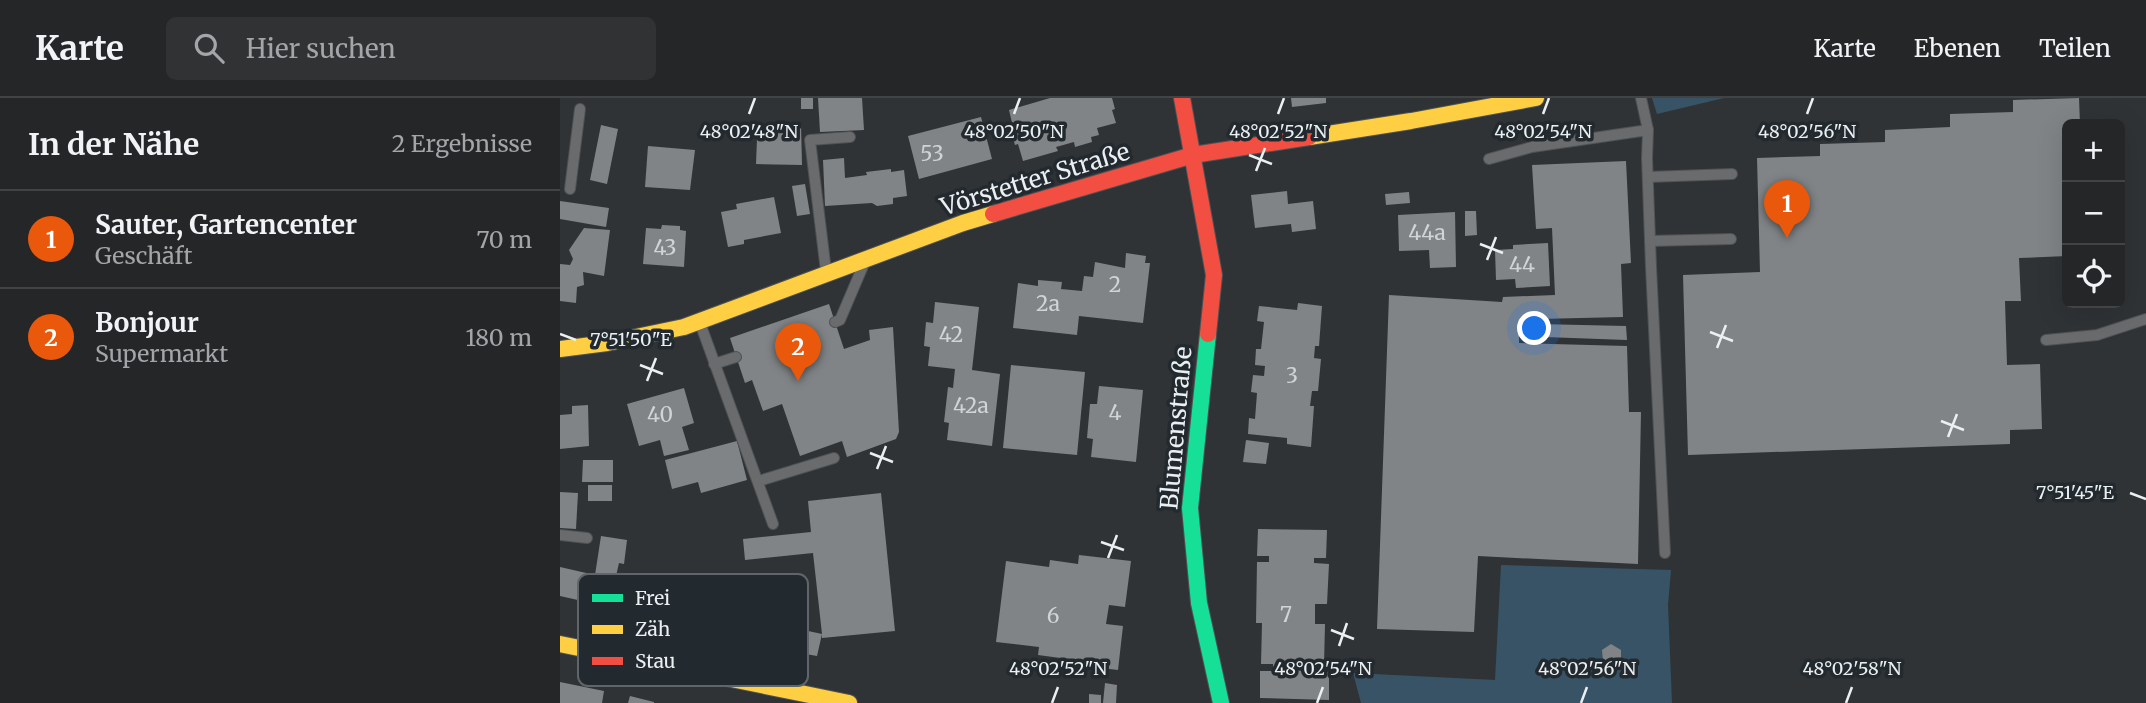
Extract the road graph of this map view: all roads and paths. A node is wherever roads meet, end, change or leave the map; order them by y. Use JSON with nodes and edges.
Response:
{"nodes":[{"id":1,"x":1182,"y":98,"type":"edge"},
{"id":2,"x":1536,"y":98,"type":"edge"},
{"id":3,"x":1641,"y":98,"type":"edge"},
{"id":4,"x":580,"y":109,"type":"dead end"},
{"id":5,"x":1648,"y":130,"type":"junction"},
{"id":6,"x":850,"y":137,"type":"dead end"},
{"id":7,"x":1193,"y":155,"type":"junction"},
{"id":8,"x":1489,"y":159,"type":"dead end"},
{"id":9,"x":1731,"y":174,"type":"dead end"},
{"id":10,"x":1648,"y":177,"type":"junction"},
{"id":11,"x":570,"y":189,"type":"dead end"},
{"id":12,"x":1731,"y":239,"type":"dead end"},
{"id":13,"x":1650,"y":241,"type":"junction"},
{"id":14,"x":866,"y":260,"type":"junction"},
{"id":15,"x":827,"y":275,"type":"junction"},
{"id":16,"x":2146,"y":318,"type":"edge"},
{"id":17,"x":700,"y":321,"type":"junction"},
{"id":18,"x":835,"y":322,"type":"dead end"},
{"id":19,"x":2046,"y":340,"type":"dead end"},
{"id":20,"x":560,"y":349,"type":"edge"},
{"id":21,"x":736,"y":357,"type":"dead end"},
{"id":22,"x":714,"y":364,"type":"junction"},
{"id":23,"x":834,"y":458,"type":"dead end"},
{"id":24,"x":759,"y":481,"type":"junction"},
{"id":25,"x":773,"y":524,"type":"dead end"},
{"id":26,"x":560,"y":535,"type":"edge"},
{"id":27,"x":587,"y":538,"type":"dead end"},
{"id":28,"x":1665,"y":553,"type":"dead end"},
{"id":29,"x":560,"y":644,"type":"edge"},
{"id":30,"x":578,"y":648,"type":"edge"},
{"id":31,"x":766,"y":686,"type":"edge"},
{"id":32,"x":849,"y":703,"type":"edge"},
{"id":33,"x":1221,"y":703,"type":"edge"}],
"edges":[{"from":1,"to":7,"type":"street","name":"Blumenstraße"},
{"from":2,"to":7,"type":"street","name":"Vörstetter Straße"},
{"from":3,"to":5,"type":"lane"},
{"from":4,"to":11,"type":"lane"},
{"from":5,"to":8,"type":"lane"},
{"from":5,"to":10,"type":"lane"},
{"from":6,"to":15,"type":"lane"},
{"from":7,"to":14,"type":"street","name":"Vörstetter Straße"},
{"from":7,"to":33,"type":"street","name":"Blumenstraße"},
{"from":9,"to":10,"type":"lane"},
{"from":10,"to":13,"type":"lane"},
{"from":12,"to":13,"type":"lane"},
{"from":13,"to":28,"type":"lane"},
{"from":14,"to":15,"type":"street","name":"Vörstetter Straße"},
{"from":14,"to":18,"type":"lane"},
{"from":15,"to":17,"type":"street","name":"Vörstetter Straße"},
{"from":16,"to":19,"type":"lane"},
{"from":17,"to":20,"type":"street","name":"Vörstetter Straße"},
{"from":17,"to":22,"type":"lane"},
{"from":21,"to":22,"type":"lane"},
{"from":22,"to":24,"type":"lane"},
{"from":23,"to":24,"type":"lane"},
{"from":24,"to":25,"type":"lane"},
{"from":26,"to":27,"type":"lane"},
{"from":29,"to":30,"type":"street"},
{"from":31,"to":32,"type":"street"}]}
